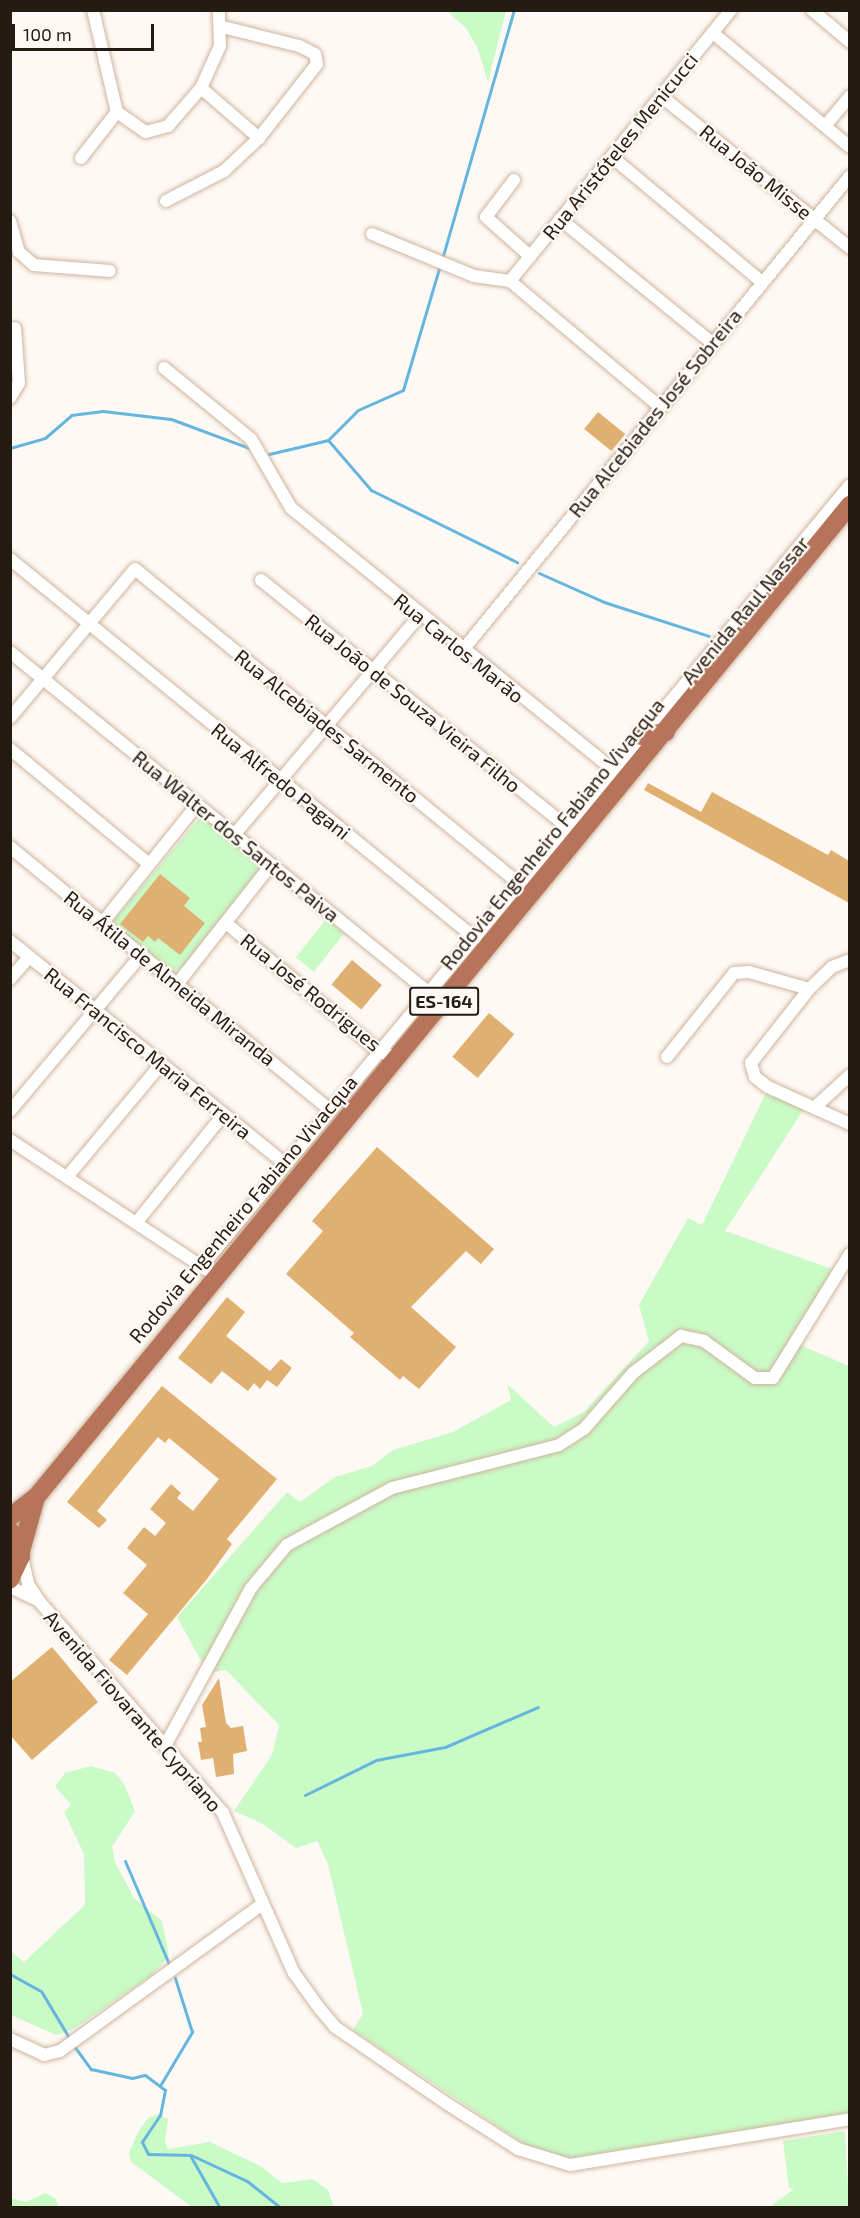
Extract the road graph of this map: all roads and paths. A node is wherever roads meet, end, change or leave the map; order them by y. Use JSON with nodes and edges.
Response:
{"nodes":[{"id":1,"x":93,"y":10,"type":"edge"},
{"id":2,"x":219,"y":10,"type":"edge"},
{"id":3,"x":731,"y":10,"type":"edge"},
{"id":4,"x":812,"y":10,"type":"edge"},
{"id":5,"x":223,"y":27,"type":"junction"},
{"id":6,"x":713,"y":33,"type":"junction"},
{"id":7,"x":849,"y":42,"type":"edge"},
{"id":8,"x":201,"y":88,"type":"junction"},
{"id":9,"x":661,"y":96,"type":"junction"},
{"id":10,"x":849,"y":96,"type":"edge"},
{"id":11,"x":117,"y":112,"type":"junction"},
{"id":12,"x":825,"y":126,"type":"junction"},
{"id":13,"x":259,"y":138,"type":"junction"},
{"id":14,"x":849,"y":147,"type":"edge"},
{"id":15,"x":612,"y":157,"type":"junction"},
{"id":16,"x":81,"y":158,"type":"dead end"},
{"id":17,"x":849,"y":176,"type":"edge"},
{"id":18,"x":514,"y":180,"type":"dead end"},
{"id":19,"x":166,"y":201,"type":"dead end"},
{"id":20,"x":560,"y":219,"type":"junction"},
{"id":21,"x":815,"y":219,"type":"junction"},
{"id":22,"x":10,"y":221,"type":"edge"},
{"id":23,"x":372,"y":234,"type":"dead end"},
{"id":24,"x":849,"y":248,"type":"edge"},
{"id":25,"x":530,"y":256,"type":"junction"},
{"id":26,"x":110,"y":271,"type":"dead end"},
{"id":27,"x":510,"y":281,"type":"junction"},
{"id":28,"x":762,"y":282,"type":"junction"},
{"id":29,"x":15,"y":328,"type":"dead end"},
{"id":30,"x":711,"y":343,"type":"junction"},
{"id":31,"x":164,"y":368,"type":"dead end"},
{"id":32,"x":10,"y":398,"type":"edge"},
{"id":33,"x":660,"y":406,"type":"junction"},
{"id":34,"x":849,"y":485,"type":"edge"},
{"id":35,"x":849,"y":505,"type":"edge"},
{"id":36,"x":801,"y":554,"type":"junction"},
{"id":37,"x":10,"y":559,"type":"edge"},
{"id":38,"x":261,"y":580,"type":"dead end"},
{"id":39,"x":419,"y":616,"type":"junction"},
{"id":40,"x":89,"y":623,"type":"junction"},
{"id":41,"x":462,"y":651,"type":"junction"},
{"id":42,"x":10,"y":652,"type":"edge"},
{"id":43,"x":372,"y":671,"type":"junction"},
{"id":44,"x":44,"y":679,"type":"junction"},
{"id":45,"x":10,"y":718,"type":"edge"},
{"id":46,"x":327,"y":724,"type":"junction"},
{"id":47,"x":666,"y":732,"type":"junction"},
{"id":48,"x":640,"y":736,"type":"junction"},
{"id":49,"x":10,"y":749,"type":"edge"},
{"id":50,"x":612,"y":770,"type":"junction"},
{"id":51,"x":280,"y":781,"type":"junction"},
{"id":52,"x":197,"y":805,"type":"junction"},
{"id":53,"x":566,"y":826,"type":"junction"},
{"id":54,"x":234,"y":835,"type":"junction"},
{"id":55,"x":10,"y":847,"type":"edge"},
{"id":56,"x":149,"y":864,"type":"junction"},
{"id":57,"x":271,"y":865,"type":"junction"},
{"id":58,"x":518,"y":883,"type":"junction"},
{"id":59,"x":103,"y":922,"type":"junction"},
{"id":60,"x":226,"y":923,"type":"junction"},
{"id":61,"x":475,"y":938,"type":"junction"},
{"id":62,"x":10,"y":941,"type":"edge"},
{"id":63,"x":142,"y":954,"type":"junction"},
{"id":64,"x":29,"y":957,"type":"junction"},
{"id":65,"x":849,"y":960,"type":"edge"},
{"id":66,"x":10,"y":979,"type":"edge"},
{"id":67,"x":178,"y":983,"type":"junction"},
{"id":68,"x":809,"y":989,"type":"junction"},
{"id":69,"x":428,"y":992,"type":"junction"},
{"id":70,"x":94,"y":1011,"type":"junction"},
{"id":71,"x":380,"y":1052,"type":"junction"},
{"id":72,"x":399,"y":1056,"type":"junction"},
{"id":73,"x":667,"y":1057,"type":"dead end"},
{"id":74,"x":161,"y":1064,"type":"junction"},
{"id":75,"x":849,"y":1075,"type":"edge"},
{"id":76,"x":814,"y":1108,"type":"junction"},
{"id":77,"x":330,"y":1110,"type":"junction"},
{"id":78,"x":10,"y":1111,"type":"edge"},
{"id":79,"x":224,"y":1114,"type":"junction"},
{"id":80,"x":849,"y":1124,"type":"edge"},
{"id":81,"x":10,"y":1140,"type":"edge"},
{"id":82,"x":285,"y":1164,"type":"junction"},
{"id":83,"x":67,"y":1177,"type":"junction"},
{"id":84,"x":136,"y":1223,"type":"junction"},
{"id":85,"x":849,"y":1254,"type":"edge"},
{"id":86,"x":209,"y":1271,"type":"junction"},
{"id":87,"x":37,"y":1496,"type":"junction"},
{"id":88,"x":10,"y":1517,"type":"edge"},
{"id":89,"x":10,"y":1531,"type":"edge"},
{"id":90,"x":21,"y":1553,"type":"junction"},
{"id":91,"x":10,"y":1580,"type":"edge"},
{"id":92,"x":10,"y":1587,"type":"edge"},
{"id":93,"x":39,"y":1601,"type":"junction"},
{"id":94,"x":166,"y":1744,"type":"junction"},
{"id":95,"x":262,"y":1904,"type":"junction"},
{"id":96,"x":10,"y":2039,"type":"edge"},
{"id":97,"x":849,"y":2119,"type":"edge"}],
"edges":[{"from":1,"to":11,"type":"street"},
{"from":2,"to":5,"type":"street"},
{"from":3,"to":6,"type":"street","name":"Rua Aristóteles Menicucci"},
{"from":4,"to":7,"type":"street"},
{"from":5,"to":8,"type":"street"},
{"from":5,"to":13,"type":"street"},
{"from":6,"to":9,"type":"street","name":"Rua Aristóteles Menicucci"},
{"from":6,"to":12,"type":"street"},
{"from":8,"to":11,"type":"street"},
{"from":8,"to":13,"type":"street"},
{"from":9,"to":15,"type":"street","name":"Rua Aristóteles Menicucci"},
{"from":9,"to":21,"type":"street","name":"Rua João Misse"},
{"from":10,"to":12,"type":"street"},
{"from":11,"to":16,"type":"street"},
{"from":12,"to":14,"type":"street"},
{"from":13,"to":19,"type":"street"},
{"from":15,"to":20,"type":"street","name":"Rua Aristóteles Menicucci"},
{"from":15,"to":28,"type":"street"},
{"from":17,"to":21,"type":"street","name":"Rua Alcebiades José Sobreira"},
{"from":18,"to":25,"type":"street"},
{"from":20,"to":25,"type":"street","name":"Rua Aristóteles Menicucci"},
{"from":20,"to":30,"type":"street"},
{"from":21,"to":24,"type":"street","name":"Rua João Misse"},
{"from":21,"to":28,"type":"street","name":"Rua Alcebiades José Sobreira"},
{"from":22,"to":26,"type":"street"},
{"from":23,"to":27,"type":"street"},
{"from":25,"to":27,"type":"street","name":"Rua Aristóteles Menicucci"},
{"from":27,"to":33,"type":"street"},
{"from":28,"to":30,"type":"street","name":"Rua Alcebiades José Sobreira"},
{"from":29,"to":32,"type":"street"},
{"from":30,"to":33,"type":"street","name":"Rua Alcebiades José Sobreira"},
{"from":31,"to":39,"type":"street","name":"Rua Carlos Marão"},
{"from":33,"to":41,"type":"street","name":"Rua Alcebiades José Sobreira"},
{"from":34,"to":36,"type":"street","name":"Avenida Raul Nassar"},
{"from":35,"to":36,"type":"highway","name":"Rodovia Engenheiro Fabiano Vivacqua","number":"ES-164"},
{"from":36,"to":47,"type":"highway","name":"Rodovia Engenheiro Fabiano Vivacqua","number":"ES-164"},
{"from":36,"to":48,"type":"street","name":"Avenida Raul Nassar"},
{"from":37,"to":40,"type":"street","name":"Rua Alfredo Pagani"},
{"from":38,"to":43,"type":"street","name":"Rua João de Souza Vieira Filho"},
{"from":39,"to":41,"type":"street","name":"Rua Carlos Marão"},
{"from":39,"to":43,"type":"street"},
{"from":40,"to":44,"type":"street"},
{"from":40,"to":46,"type":"street","name":"Rua Alcebiades Sarmento"},
{"from":40,"to":51,"type":"street","name":"Rua Alfredo Pagani"},
{"from":41,"to":50,"type":"street","name":"Rua Carlos Marão"},
{"from":42,"to":44,"type":"street","name":"Rua Walter dos Santos Paiva"},
{"from":43,"to":46,"type":"street"},
{"from":43,"to":53,"type":"street","name":"Rua João de Souza Vieira Filho"},
{"from":44,"to":45,"type":"street"},
{"from":44,"to":52,"type":"street","name":"Rua Walter dos Santos Paiva"},
{"from":46,"to":51,"type":"street"},
{"from":46,"to":58,"type":"street","name":"Rua Alcebiades Sarmento"},
{"from":47,"to":48,"type":"highway"},
{"from":47,"to":72,"type":"highway","name":"Rodovia Engenheiro Fabiano Vivacqua","number":"ES-164"},
{"from":48,"to":50,"type":"street","name":"Avenida Raul Nassar"},
{"from":49,"to":56,"type":"street"},
{"from":50,"to":53,"type":"street","name":"Avenida Raul Nassar"},
{"from":51,"to":54,"type":"street"},
{"from":51,"to":61,"type":"street","name":"Rua Alfredo Pagani"},
{"from":52,"to":54,"type":"street","name":"Rua Walter dos Santos Paiva"},
{"from":52,"to":56,"type":"street"},
{"from":53,"to":58,"type":"street","name":"Avenida Raul Nassar"},
{"from":54,"to":57,"type":"street","name":"Rua Walter dos Santos Paiva"},
{"from":55,"to":59,"type":"street","name":"Rua Átila de Almeida Miranda"},
{"from":56,"to":59,"type":"street"},
{"from":57,"to":60,"type":"street"},
{"from":57,"to":69,"type":"street","name":"Rua Walter dos Santos Paiva"},
{"from":58,"to":61,"type":"street","name":"Avenida Raul Nassar"},
{"from":59,"to":63,"type":"street","name":"Rua Átila de Almeida Miranda"},
{"from":60,"to":67,"type":"street"},
{"from":60,"to":71,"type":"street","name":"Rua José Rodrigues"},
{"from":61,"to":69,"type":"street","name":"Avenida Raul Nassar"},
{"from":62,"to":64,"type":"street","name":"Rua Francisco Maria Ferreira"},
{"from":63,"to":67,"type":"street","name":"Rua Átila de Almeida Miranda"},
{"from":63,"to":70,"type":"street"},
{"from":64,"to":66,"type":"street"},
{"from":64,"to":70,"type":"street","name":"Rua Francisco Maria Ferreira"},
{"from":65,"to":68,"type":"street"},
{"from":67,"to":77,"type":"street","name":"Rua Átila de Almeida Miranda"},
{"from":68,"to":73,"type":"street"},
{"from":68,"to":76,"type":"street"},
{"from":69,"to":71,"type":"street","name":"Avenida Raul Nassar"},
{"from":70,"to":74,"type":"street","name":"Rua Francisco Maria Ferreira"},
{"from":70,"to":78,"type":"street"},
{"from":71,"to":72,"type":"street","name":"Rua José Rodrigues"},
{"from":71,"to":77,"type":"street","name":"Avenida Raul Nassar"},
{"from":72,"to":86,"type":"highway","name":"Rodovia Engenheiro Fabiano Vivacqua","number":"ES-164"},
{"from":74,"to":79,"type":"street","name":"Rua Francisco Maria Ferreira"},
{"from":74,"to":83,"type":"street"},
{"from":75,"to":76,"type":"street"},
{"from":76,"to":80,"type":"street"},
{"from":77,"to":82,"type":"street","name":"Avenida Raul Nassar"},
{"from":79,"to":82,"type":"street","name":"Rua Francisco Maria Ferreira"},
{"from":79,"to":84,"type":"street"},
{"from":81,"to":83,"type":"street"},
{"from":82,"to":86,"type":"street","name":"Avenida Raul Nassar"},
{"from":83,"to":84,"type":"street"},
{"from":84,"to":86,"type":"street"},
{"from":85,"to":94,"type":"street"},
{"from":86,"to":87,"type":"highway","name":"Rodovia Engenheiro Fabiano Vivacqua","number":"ES-164"},
{"from":87,"to":88,"type":"highway","name":"Rodovia Engenheiro Fabiano Vivacqua"},
{"from":87,"to":90,"type":"highway","name":"Rodovia Engenheiro Fabiano Vivacqua"},
{"from":89,"to":90,"type":"highway"},
{"from":90,"to":91,"type":"highway","name":"Rodovia Engenheiro Fabiano Vivacqua"},
{"from":90,"to":93,"type":"street"},
{"from":92,"to":93,"type":"street"},
{"from":93,"to":94,"type":"street","name":"Avenida Fiovarante Cypriano"},
{"from":94,"to":95,"type":"street","name":"Avenida Fiovarante Cypriano"},
{"from":95,"to":96,"type":"street"},
{"from":95,"to":97,"type":"street","name":"Avenida Fiovarante Cypriano"}]}
